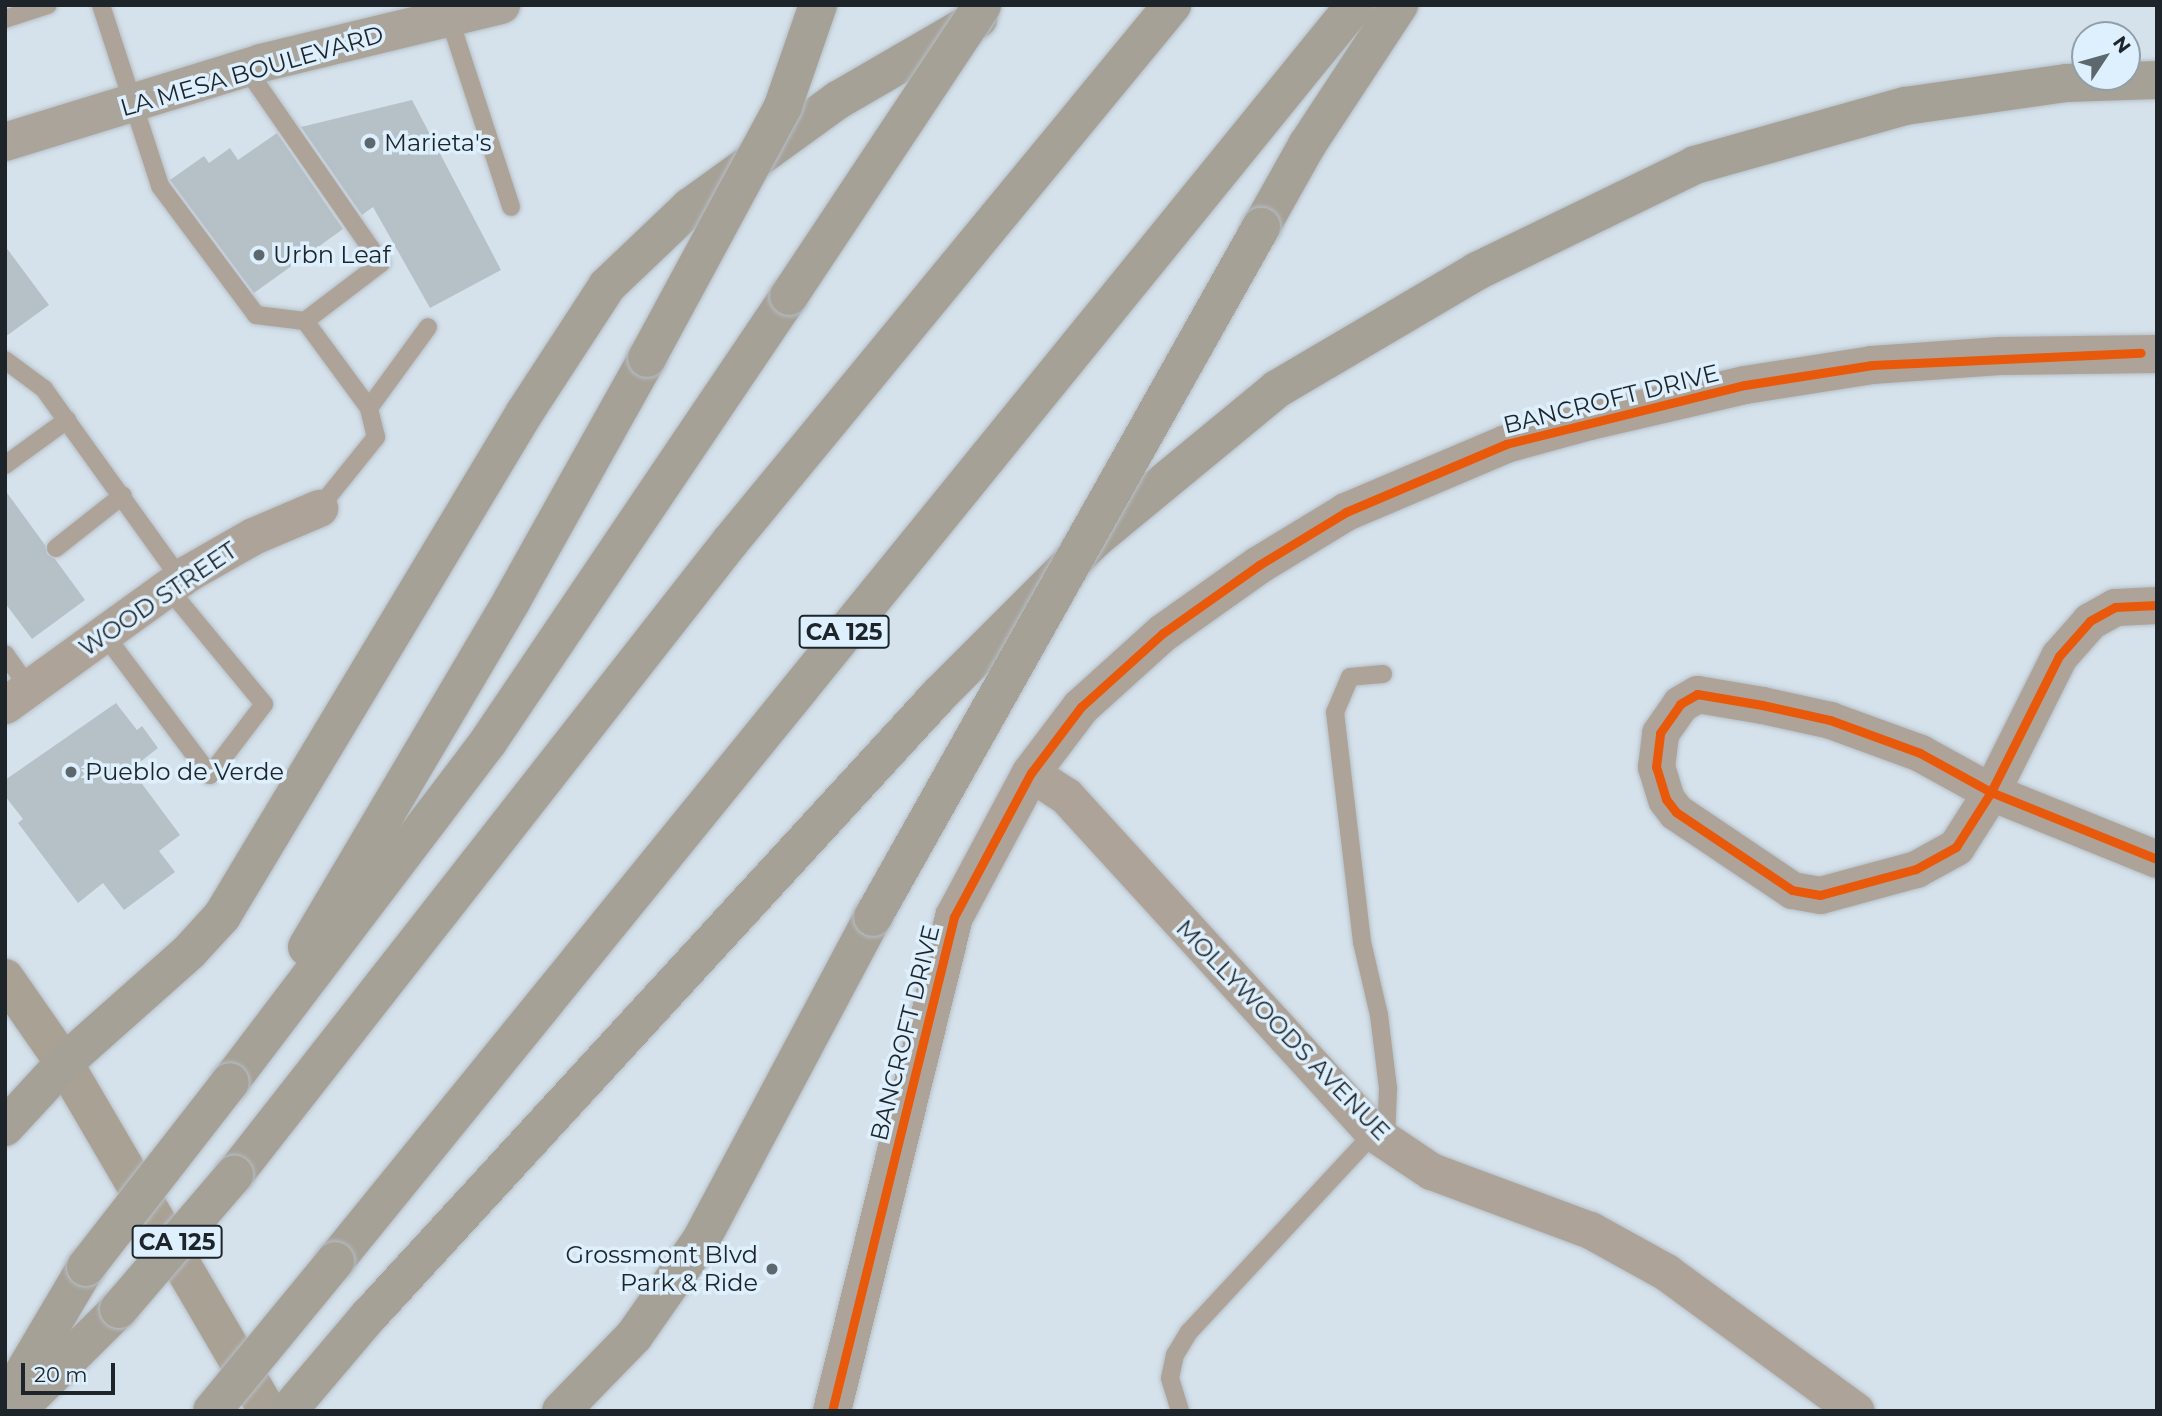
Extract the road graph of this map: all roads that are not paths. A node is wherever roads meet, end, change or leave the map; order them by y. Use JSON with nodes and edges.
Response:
{"nodes":[{"id":1,"x":48,"y":5,"type":"edge"},
{"id":2,"x":101,"y":5,"type":"edge"},
{"id":3,"x":501,"y":5,"type":"edge"},
{"id":4,"x":818,"y":5,"type":"edge"},
{"id":5,"x":982,"y":5,"type":"edge"},
{"id":6,"x":1000,"y":5,"type":"edge"},
{"id":7,"x":1172,"y":5,"type":"edge"},
{"id":8,"x":1355,"y":5,"type":"edge"},
{"id":9,"x":1399,"y":5,"type":"edge"},
{"id":10,"x":447,"y":11,"type":"edge"},
{"id":11,"x":5,"y":19,"type":"edge"},
{"id":12,"x":246,"y":68,"type":"junction"},
{"id":13,"x":2157,"y":80,"type":"edge"},
{"id":14,"x":132,"y":104,"type":"junction"},
{"id":15,"x":5,"y":142,"type":"edge"},
{"id":16,"x":511,"y":207,"type":"dead end"},
{"id":17,"x":306,"y":321,"type":"junction"},
{"id":18,"x":428,"y":327,"type":"dead end"},
{"id":19,"x":2157,"y":354,"type":"edge"},
{"id":20,"x":5,"y":360,"type":"edge"},
{"id":21,"x":369,"y":408,"type":"junction"},
{"id":22,"x":67,"y":419,"type":"junction"},
{"id":23,"x":5,"y":465,"type":"edge"},
{"id":24,"x":122,"y":495,"type":"junction"},
{"id":25,"x":320,"y":508,"type":"joint"},
{"id":26,"x":56,"y":548,"type":"dead end"},
{"id":27,"x":174,"y":583,"type":"junction"},
{"id":28,"x":2157,"y":605,"type":"edge"},
{"id":29,"x":104,"y":634,"type":"junction"},
{"id":30,"x":5,"y":654,"type":"edge"},
{"id":31,"x":1382,"y":674,"type":"dead end"},
{"id":32,"x":17,"y":697,"type":"edge"},
{"id":33,"x":1031,"y":773,"type":"junction"},
{"id":34,"x":1991,"y":792,"type":"junction"},
{"id":35,"x":2157,"y":859,"type":"edge"},
{"id":36,"x":5,"y":978,"type":"edge"},
{"id":37,"x":64,"y":1063,"type":"junction"},
{"id":38,"x":230,"y":1082,"type":"junction"},
{"id":39,"x":5,"y":1127,"type":"edge"},
{"id":40,"x":1380,"y":1137,"type":"junction"},
{"id":41,"x":5,"y":1404,"type":"edge"},
{"id":42,"x":1832,"y":1404,"type":"edge"},
{"id":43,"x":16,"y":1411,"type":"edge"},
{"id":44,"x":212,"y":1411,"type":"edge"},
{"id":45,"x":267,"y":1411,"type":"edge"},
{"id":46,"x":288,"y":1411,"type":"edge"},
{"id":47,"x":561,"y":1411,"type":"edge"},
{"id":48,"x":832,"y":1411,"type":"edge"},
{"id":49,"x":1180,"y":1411,"type":"edge"}],
"edges":[{"from":1,"to":11,"type":"lane"},
{"from":2,"to":14,"type":"lane"},
{"from":3,"to":10,"type":"main road","name":"LA MESA BOULEVARD"},
{"from":4,"to":38,"type":"highway","bridge":true},
{"from":5,"to":38,"type":"highway","bridge":true},
{"from":6,"to":37,"type":"highway"},
{"from":7,"to":43,"type":"highway","number":"CA 125","bridge":true},
{"from":8,"to":44,"type":"highway","number":"CA 125","bridge":true},
{"from":9,"to":47,"type":"highway","bridge":true},
{"from":10,"to":12,"type":"main road","name":"LA MESA BOULEVARD"},
{"from":10,"to":16,"type":"lane"},
{"from":12,"to":14,"type":"main road","name":"LA MESA BOULEVARD"},
{"from":12,"to":17,"type":"lane"},
{"from":13,"to":46,"type":"highway"},
{"from":14,"to":15,"type":"main road","name":"LA MESA BOULEVARD"},
{"from":14,"to":17,"type":"lane"},
{"from":17,"to":21,"type":"lane"},
{"from":18,"to":21,"type":"lane"},
{"from":19,"to":33,"type":"street","name":"BANCROFT DRIVE"},
{"from":20,"to":22,"type":"lane"},
{"from":21,"to":25,"type":"lane"},
{"from":22,"to":23,"type":"lane"},
{"from":22,"to":24,"type":"lane"},
{"from":24,"to":26,"type":"lane"},
{"from":24,"to":27,"type":"lane"},
{"from":25,"to":27,"type":"street","name":"WOOD STREET"},
{"from":27,"to":29,"type":"street","name":"WOOD STREET"},
{"from":27,"to":29,"type":"lane"},
{"from":28,"to":34,"type":"street"},
{"from":29,"to":32,"type":"street","name":"WOOD STREET"},
{"from":30,"to":32,"type":"lane"},
{"from":31,"to":40,"type":"lane"},
{"from":33,"to":40,"type":"street","name":"MOLLYWOODS AVENUE"},
{"from":33,"to":48,"type":"street","name":"BANCROFT DRIVE"},
{"from":34,"to":34,"type":"street"},
{"from":34,"to":35,"type":"street"},
{"from":36,"to":37,"type":"main road"},
{"from":37,"to":39,"type":"highway"},
{"from":37,"to":45,"type":"main road"},
{"from":38,"to":41,"type":"highway","bridge":true},
{"from":40,"to":42,"type":"street","name":"MOLLYWOODS AVENUE"},
{"from":40,"to":49,"type":"lane"}]}
